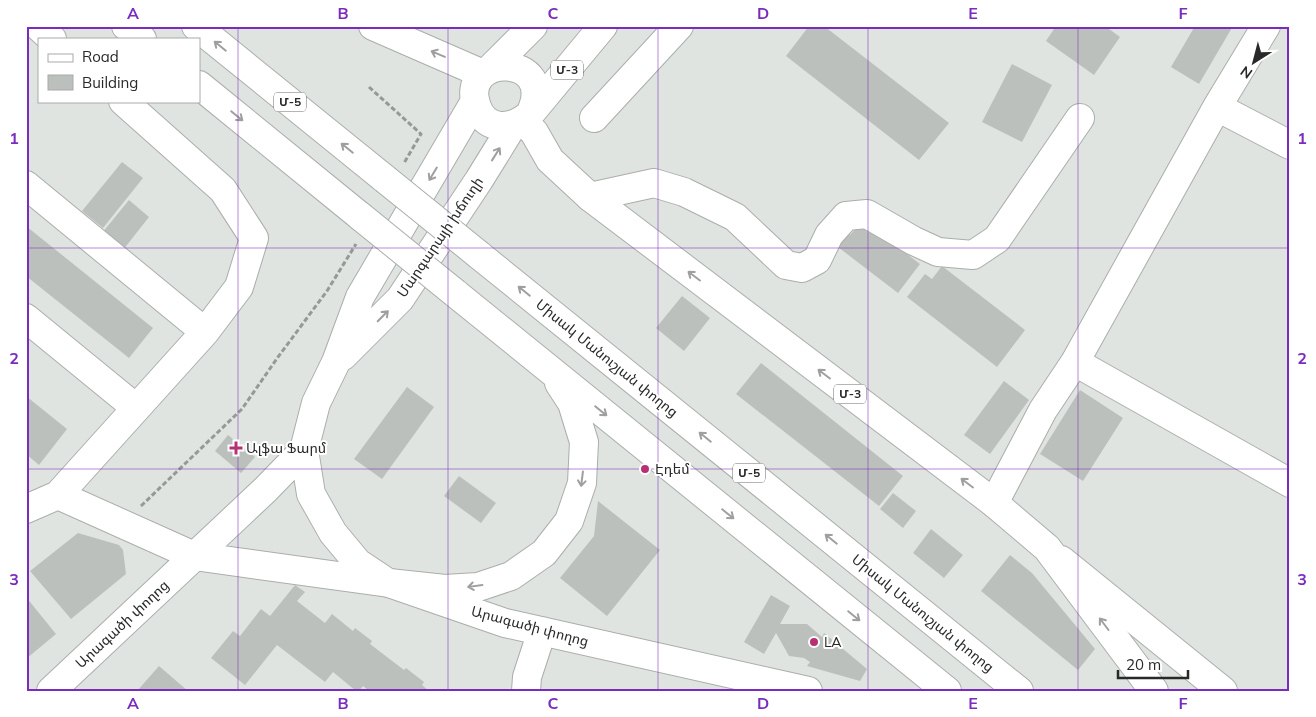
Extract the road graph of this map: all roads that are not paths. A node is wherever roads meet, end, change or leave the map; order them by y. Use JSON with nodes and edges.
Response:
{"nodes":[{"id":1,"x":38,"y":26,"type":"edge"},
{"id":2,"x":126,"y":26,"type":"edge"},
{"id":3,"x":196,"y":26,"type":"edge"},
{"id":4,"x":373,"y":26,"type":"edge"},
{"id":5,"x":533,"y":26,"type":"edge"},
{"id":6,"x":603,"y":26,"type":"edge"},
{"id":7,"x":679,"y":26,"type":"edge"},
{"id":8,"x":1266,"y":26,"type":"edge"},
{"id":9,"x":51,"y":38,"type":"edge"},
{"id":10,"x":141,"y":38,"type":"edge"},
{"id":11,"x":487,"y":71,"type":"junction"},
{"id":12,"x":200,"y":86,"type":"edge"},
{"id":13,"x":475,"y":101,"type":"junction"},
{"id":14,"x":124,"y":102,"type":"edge"},
{"id":15,"x":1217,"y":107,"type":"junction"},
{"id":16,"x":594,"y":118,"type":"dead end"},
{"id":17,"x":1080,"y":118,"type":"dead end"},
{"id":18,"x":522,"y":120,"type":"junction"},
{"id":19,"x":1290,"y":145,"type":"edge"},
{"id":20,"x":26,"y":185,"type":"edge"},
{"id":21,"x":590,"y":197,"type":"junction"},
{"id":22,"x":26,"y":318,"type":"edge"},
{"id":23,"x":205,"y":332,"type":"junction"},
{"id":24,"x":336,"y":362,"type":"junction"},
{"id":25,"x":1075,"y":362,"type":"junction"},
{"id":26,"x":549,"y":369,"type":"junction"},
{"id":27,"x":136,"y":408,"type":"junction"},
{"id":28,"x":304,"y":450,"type":"junction"},
{"id":29,"x":1290,"y":483,"type":"edge"},
{"id":30,"x":36,"y":502,"type":"edge"},
{"id":31,"x":994,"y":503,"type":"junction"},
{"id":32,"x":1047,"y":548,"type":"junction"},
{"id":33,"x":194,"y":556,"type":"junction"},
{"id":34,"x":389,"y":583,"type":"junction"},
{"id":35,"x":542,"y":631,"type":"junction"},
{"id":36,"x":764,"y":686,"type":"edge"},
{"id":37,"x":51,"y":691,"type":"edge"},
{"id":38,"x":526,"y":691,"type":"edge"},
{"id":39,"x":808,"y":691,"type":"edge"},
{"id":40,"x":947,"y":691,"type":"edge"},
{"id":41,"x":1019,"y":691,"type":"edge"},
{"id":42,"x":1154,"y":691,"type":"edge"},
{"id":43,"x":1223,"y":691,"type":"edge"}],
"edges":[{"from":1,"to":9,"type":"main road"},
{"from":2,"to":10,"type":"main road"},
{"from":41,"to":3,"type":"main road","name":"Միսակ Մանուշյան փողոց","number":"Մ-5","one_way":true,"bridge":true},
{"from":11,"to":4,"type":"main road","one_way":true},
{"from":5,"to":11,"type":"main road","name":"Մարգարայի խճուղի"},
{"from":6,"to":18,"type":"main road","name":"Մարգարայի խճուղի","number":"Մ-3"},
{"from":7,"to":16,"type":"main road"},
{"from":8,"to":15,"type":"main road"},
{"from":11,"to":13,"type":"main road","name":"Մարգարայի խճուղի"},
{"from":11,"to":18,"type":"main road","name":"Մարգարայի խճուղի"},
{"from":12,"to":26,"type":"main road","one_way":true,"bridge":true},
{"from":13,"to":18,"type":"main road"},
{"from":13,"to":24,"type":"main road","name":"Մարգարայի խճուղի","one_way":true},
{"from":14,"to":23,"type":"main road"},
{"from":15,"to":19,"type":"main road"},
{"from":15,"to":25,"type":"main road"},
{"from":17,"to":21,"type":"main road"},
{"from":18,"to":21,"type":"main road","number":"Մ-3"},
{"from":24,"to":18,"type":"main road","name":"Մարգարայի խճուղի","number":"Մ-3","one_way":true},
{"from":20,"to":23,"type":"main road"},
{"from":31,"to":21,"type":"main road","number":"Մ-3","one_way":true},
{"from":22,"to":27,"type":"main road"},
{"from":23,"to":27,"type":"main road"},
{"from":24,"to":28,"type":"main road","name":"Մարգարայի խճուղի"},
{"from":25,"to":29,"type":"main road"},
{"from":25,"to":31,"type":"main road"},
{"from":26,"to":34,"type":"main road","one_way":true},
{"from":26,"to":40,"type":"main road","one_way":true},
{"from":27,"to":30,"type":"main road"},
{"from":28,"to":33,"type":"main road","name":"Արագածի փողոց"},
{"from":28,"to":34,"type":"main road","name":"Մարգարայի խճուղի"},
{"from":30,"to":33,"type":"main road"},
{"from":31,"to":32,"type":"main road","number":"Մ-3"},
{"from":42,"to":32,"type":"main road","number":"Մ-3","one_way":true},
{"from":32,"to":43,"type":"main road"},
{"from":33,"to":34,"type":"main road","name":"Արագածի փողոց"},
{"from":33,"to":37,"type":"main road","name":"Արագածի փողոց"},
{"from":34,"to":35,"type":"main road","name":"Արագածի փողոց"},
{"from":35,"to":36,"type":"main road","name":"Արագածի փողոց"},
{"from":35,"to":38,"type":"main road"},
{"from":36,"to":39,"type":"main road","name":"Արագածի փողոց"}]}
